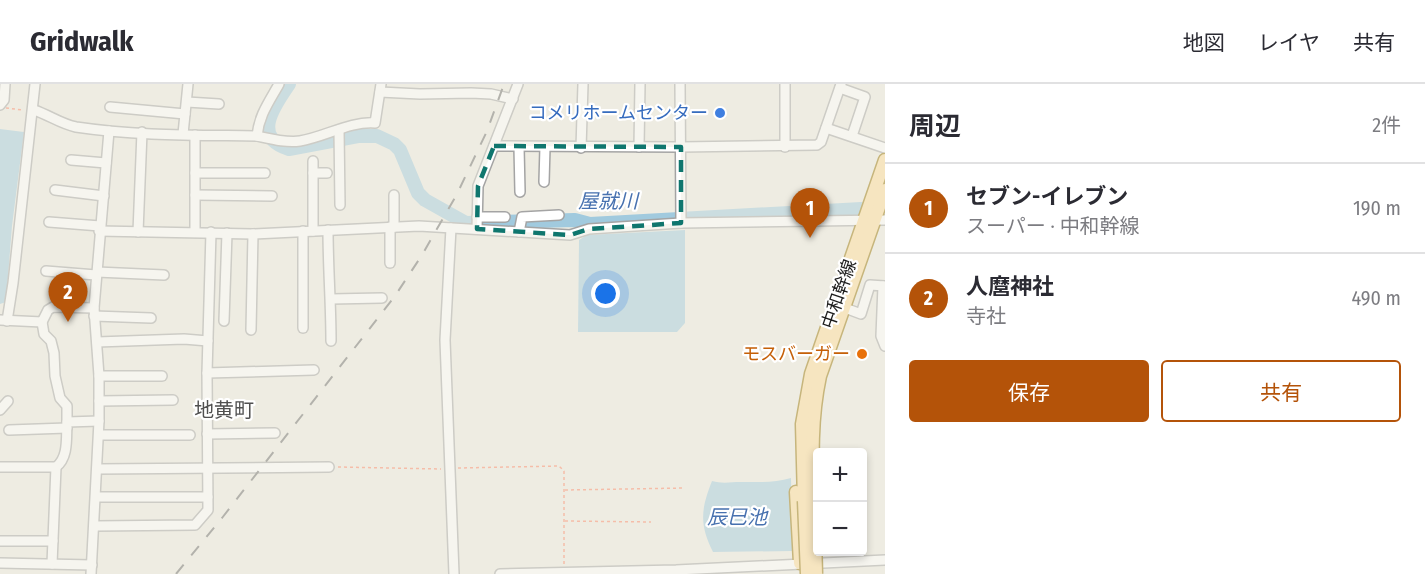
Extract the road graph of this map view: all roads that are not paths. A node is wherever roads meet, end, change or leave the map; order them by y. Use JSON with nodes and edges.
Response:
{"nodes":[{"id":1,"x":4,"y":84,"type":"edge"},
{"id":2,"x":35,"y":84,"type":"edge"},
{"id":3,"x":188,"y":84,"type":"edge"},
{"id":4,"x":279,"y":84,"type":"edge"},
{"id":5,"x":493,"y":84,"type":"edge"},
{"id":6,"x":518,"y":84,"type":"edge"},
{"id":7,"x":583,"y":84,"type":"edge"},
{"id":8,"x":640,"y":84,"type":"edge"},
{"id":9,"x":680,"y":84,"type":"edge"},
{"id":10,"x":785,"y":84,"type":"edge"},
{"id":11,"x":840,"y":86,"type":"edge"},
{"id":12,"x":380,"y":88,"type":"edge"},
{"id":13,"x":491,"y":94,"type":"junction"},
{"id":14,"x":513,"y":99,"type":"junction"},
{"id":15,"x":187,"y":102,"type":"junction"},
{"id":16,"x":219,"y":104,"type":"dead end"},
{"id":17,"x":2,"y":107,"type":"edge"},
{"id":18,"x":110,"y":107,"type":"dead end"},
{"id":19,"x":34,"y":110,"type":"junction"},
{"id":20,"x":185,"y":114,"type":"junction"},
{"id":21,"x":826,"y":128,"type":"junction"},
{"id":22,"x":109,"y":131,"type":"junction"},
{"id":23,"x":142,"y":132,"type":"junction"},
{"id":24,"x":183,"y":135,"type":"junction"},
{"id":25,"x":195,"y":135,"type":"junction"},
{"id":26,"x":257,"y":136,"type":"junction"},
{"id":27,"x":852,"y":136,"type":"junction"},
{"id":28,"x":339,"y":137,"type":"junction"},
{"id":29,"x":494,"y":146,"type":"junction"},
{"id":30,"x":519,"y":147,"type":"junction"},
{"id":31,"x":544,"y":147,"type":"junction"},
{"id":32,"x":639,"y":147,"type":"junction"},
{"id":33,"x":681,"y":147,"type":"junction"},
{"id":34,"x":785,"y":147,"type":"junction"},
{"id":35,"x":581,"y":148,"type":"junction"},
{"id":36,"x":885,"y":148,"type":"edge"},
{"id":37,"x":71,"y":160,"type":"dead end"},
{"id":38,"x":313,"y":160,"type":"dead end"},
{"id":39,"x":885,"y":160,"type":"edge"},
{"id":40,"x":106,"y":163,"type":"junction"},
{"id":41,"x":195,"y":173,"type":"junction"},
{"id":42,"x":265,"y":173,"type":"dead end"},
{"id":43,"x":313,"y":173,"type":"junction"},
{"id":44,"x":327,"y":173,"type":"dead end"},
{"id":45,"x":544,"y":182,"type":"dead end"},
{"id":46,"x":55,"y":190,"type":"dead end"},
{"id":47,"x":885,"y":190,"type":"edge"},
{"id":48,"x":520,"y":192,"type":"dead end"},
{"id":49,"x":195,"y":195,"type":"junction"},
{"id":50,"x":394,"y":195,"type":"dead end"},
{"id":51,"x":104,"y":196,"type":"junction"},
{"id":52,"x":272,"y":196,"type":"dead end"},
{"id":53,"x":340,"y":206,"type":"dead end"},
{"id":54,"x":559,"y":215,"type":"dead end"},
{"id":55,"x":504,"y":217,"type":"dead end"},
{"id":56,"x":874,"y":220,"type":"edge"},
{"id":57,"x":49,"y":222,"type":"dead end"},
{"id":58,"x":477,"y":223,"type":"junction"},
{"id":59,"x":681,"y":223,"type":"junction"},
{"id":60,"x":521,"y":225,"type":"junction"},
{"id":61,"x":392,"y":227,"type":"junction"},
{"id":62,"x":100,"y":228,"type":"junction"},
{"id":63,"x":451,"y":228,"type":"junction"},
{"id":64,"x":328,"y":230,"type":"junction"},
{"id":65,"x":138,"y":231,"type":"junction"},
{"id":66,"x":308,"y":231,"type":"junction"},
{"id":67,"x":195,"y":232,"type":"junction"},
{"id":68,"x":211,"y":232,"type":"junction"},
{"id":69,"x":227,"y":233,"type":"junction"},
{"id":70,"x":253,"y":234,"type":"junction"},
{"id":71,"x":390,"y":263,"type":"dead end"},
{"id":72,"x":46,"y":271,"type":"dead end"},
{"id":73,"x":97,"y":274,"type":"junction"},
{"id":74,"x":164,"y":275,"type":"dead end"},
{"id":75,"x":855,"y":279,"type":"junction"},
{"id":76,"x":870,"y":285,"type":"junction"},
{"id":77,"x":884,"y":286,"type":"edge"},
{"id":78,"x":331,"y":298,"type":"junction"},
{"id":79,"x":382,"y":298,"type":"dead end"},
{"id":80,"x":845,"y":308,"type":"junction"},
{"id":81,"x":94,"y":312,"type":"junction"},
{"id":82,"x":151,"y":318,"type":"dead end"},
{"id":83,"x":830,"y":320,"type":"junction"},
{"id":84,"x":3,"y":321,"type":"edge"},
{"id":85,"x":224,"y":321,"type":"dead end"},
{"id":86,"x":42,"y":322,"type":"junction"},
{"id":87,"x":303,"y":328,"type":"dead end"},
{"id":88,"x":251,"y":330,"type":"dead end"},
{"id":89,"x":834,"y":340,"type":"junction"},
{"id":90,"x":208,"y":341,"type":"junction"},
{"id":91,"x":331,"y":341,"type":"dead end"},
{"id":92,"x":98,"y":342,"type":"junction"},
{"id":93,"x":885,"y":346,"type":"edge"},
{"id":94,"x":314,"y":370,"type":"dead end"},
{"id":95,"x":207,"y":372,"type":"junction"},
{"id":96,"x":99,"y":376,"type":"junction"},
{"id":97,"x":162,"y":376,"type":"dead end"},
{"id":98,"x":173,"y":400,"type":"dead end"},
{"id":99,"x":8,"y":401,"type":"dead end"},
{"id":100,"x":99,"y":401,"type":"junction"},
{"id":101,"x":0,"y":410,"type":"edge"},
{"id":102,"x":99,"y":421,"type":"junction"},
{"id":103,"x":67,"y":425,"type":"junction"},
{"id":104,"x":9,"y":430,"type":"dead end"},
{"id":105,"x":275,"y":433,"type":"dead end"},
{"id":106,"x":207,"y":434,"type":"junction"},
{"id":107,"x":99,"y":435,"type":"junction"},
{"id":108,"x":190,"y":435,"type":"dead end"},
{"id":109,"x":819,"y":448,"type":"edge"},
{"id":110,"x":0,"y":467,"type":"edge"},
{"id":111,"x":56,"y":467,"type":"junction"},
{"id":112,"x":329,"y":467,"type":"road end"},
{"id":113,"x":97,"y":469,"type":"junction"},
{"id":114,"x":208,"y":469,"type":"junction"},
{"id":115,"x":96,"y":497,"type":"junction"},
{"id":116,"x":208,"y":497,"type":"junction"},
{"id":117,"x":809,"y":501,"type":"junction"},
{"id":118,"x":94,"y":526,"type":"junction"},
{"id":119,"x":0,"y":541,"type":"edge"},
{"id":120,"x":53,"y":541,"type":"junction"},
{"id":121,"x":885,"y":560,"type":"edge"},
{"id":122,"x":0,"y":564,"type":"edge"},
{"id":123,"x":52,"y":564,"type":"junction"},
{"id":124,"x":814,"y":564,"type":"edge"},
{"id":125,"x":91,"y":570,"type":"edge"},
{"id":126,"x":564,"y":573,"type":"edge"},
{"id":127,"x":454,"y":574,"type":"edge"},
{"id":128,"x":500,"y":574,"type":"edge"},
{"id":129,"x":807,"y":574,"type":"edge"}],
"edges":[{"from":1,"to":17,"type":"street"},
{"from":2,"to":19,"type":"street"},
{"from":3,"to":15,"type":"street"},
{"from":4,"to":26,"type":"street"},
{"from":5,"to":13,"type":"street"},
{"from":6,"to":14,"type":"street"},
{"from":7,"to":35,"type":"street"},
{"from":8,"to":32,"type":"street"},
{"from":9,"to":33,"type":"street"},
{"from":10,"to":34,"type":"street"},
{"from":11,"to":21,"type":"street"},
{"from":11,"to":27,"type":"street"},
{"from":12,"to":13,"type":"street"},
{"from":12,"to":28,"type":"street"},
{"from":13,"to":14,"type":"street"},
{"from":14,"to":29,"type":"street"},
{"from":15,"to":16,"type":"street"},
{"from":15,"to":20,"type":"street"},
{"from":18,"to":20,"type":"street"},
{"from":19,"to":22,"type":"street"},
{"from":19,"to":84,"type":"street"},
{"from":20,"to":24,"type":"street"},
{"from":21,"to":27,"type":"street"},
{"from":21,"to":34,"type":"street"},
{"from":22,"to":23,"type":"street"},
{"from":22,"to":40,"type":"street"},
{"from":23,"to":24,"type":"street"},
{"from":23,"to":65,"type":"street"},
{"from":24,"to":25,"type":"street"},
{"from":25,"to":26,"type":"street"},
{"from":25,"to":41,"type":"street"},
{"from":26,"to":28,"type":"street"},
{"from":27,"to":36,"type":"street"},
{"from":28,"to":53,"type":"street"},
{"from":29,"to":30,"type":"street"},
{"from":29,"to":58,"type":"street"},
{"from":30,"to":31,"type":"street"},
{"from":30,"to":48,"type":"street"},
{"from":31,"to":35,"type":"street"},
{"from":31,"to":45,"type":"street"},
{"from":32,"to":33,"type":"street"},
{"from":32,"to":35,"type":"street"},
{"from":33,"to":34,"type":"street"},
{"from":33,"to":59,"type":"street"},
{"from":37,"to":40,"type":"street"},
{"from":38,"to":43,"type":"street"},
{"from":39,"to":56,"type":"main road","name":"中和幹線"},
{"from":40,"to":51,"type":"street"},
{"from":41,"to":42,"type":"street"},
{"from":41,"to":49,"type":"street"},
{"from":43,"to":44,"type":"street"},
{"from":43,"to":66,"type":"street"},
{"from":46,"to":51,"type":"street"},
{"from":47,"to":56,"type":"main road","name":"中和幹線"},
{"from":49,"to":52,"type":"street"},
{"from":49,"to":67,"type":"street"},
{"from":50,"to":61,"type":"street"},
{"from":51,"to":62,"type":"street"},
{"from":54,"to":60,"type":"street"},
{"from":55,"to":58,"type":"street"},
{"from":56,"to":59,"type":"street"},
{"from":56,"to":75,"type":"main road","name":"中和幹線"},
{"from":56,"to":83,"type":"main road","name":"中和幹線"},
{"from":57,"to":62,"type":"street"},
{"from":58,"to":60,"type":"street"},
{"from":58,"to":63,"type":"street"},
{"from":59,"to":60,"type":"street"},
{"from":61,"to":63,"type":"street"},
{"from":61,"to":64,"type":"street"},
{"from":61,"to":71,"type":"street"},
{"from":62,"to":65,"type":"street"},
{"from":62,"to":73,"type":"street"},
{"from":63,"to":127,"type":"street"},
{"from":64,"to":66,"type":"street"},
{"from":64,"to":78,"type":"street"},
{"from":65,"to":67,"type":"street"},
{"from":66,"to":70,"type":"street"},
{"from":66,"to":87,"type":"street"},
{"from":67,"to":68,"type":"street"},
{"from":68,"to":69,"type":"street"},
{"from":68,"to":90,"type":"street"},
{"from":69,"to":70,"type":"street"},
{"from":69,"to":85,"type":"street"},
{"from":70,"to":88,"type":"street"},
{"from":72,"to":73,"type":"street"},
{"from":73,"to":74,"type":"street"},
{"from":73,"to":81,"type":"street"},
{"from":75,"to":76,"type":"street"},
{"from":75,"to":80,"type":"main road","name":"中和幹線"},
{"from":76,"to":77,"type":"street"},
{"from":76,"to":80,"type":"street"},
{"from":77,"to":93,"type":"street"},
{"from":78,"to":79,"type":"street"},
{"from":78,"to":91,"type":"street"},
{"from":80,"to":89,"type":"main road","name":"中和幹線"},
{"from":81,"to":82,"type":"street"},
{"from":81,"to":86,"type":"street"},
{"from":81,"to":92,"type":"street"},
{"from":83,"to":117,"type":"main road","name":"中和幹線"},
{"from":83,"to":124,"type":"main road"},
{"from":84,"to":86,"type":"street"},
{"from":86,"to":103,"type":"street"},
{"from":89,"to":109,"type":"main road"},
{"from":89,"to":117,"type":"main road","name":"中和幹線"},
{"from":90,"to":92,"type":"street"},
{"from":90,"to":95,"type":"street"},
{"from":92,"to":96,"type":"street"},
{"from":94,"to":95,"type":"street"},
{"from":95,"to":106,"type":"street"},
{"from":96,"to":97,"type":"street"},
{"from":96,"to":100,"type":"street"},
{"from":98,"to":100,"type":"street"},
{"from":99,"to":101,"type":"street"},
{"from":100,"to":102,"type":"street"},
{"from":102,"to":103,"type":"street"},
{"from":102,"to":107,"type":"street"},
{"from":103,"to":104,"type":"street"},
{"from":103,"to":111,"type":"street"},
{"from":105,"to":106,"type":"street"},
{"from":106,"to":114,"type":"street"},
{"from":107,"to":108,"type":"street"},
{"from":107,"to":113,"type":"street"},
{"from":110,"to":111,"type":"street"},
{"from":111,"to":120,"type":"street"},
{"from":112,"to":114,"type":"street"},
{"from":113,"to":114,"type":"street"},
{"from":113,"to":115,"type":"street"},
{"from":114,"to":116,"type":"street"},
{"from":115,"to":116,"type":"street"},
{"from":115,"to":118,"type":"street"},
{"from":116,"to":118,"type":"street"},
{"from":117,"to":124,"type":"main road","name":"中和幹線","bridge":true},
{"from":117,"to":129,"type":"main road","name":"中和幹線","bridge":true},
{"from":118,"to":125,"type":"street"},
{"from":119,"to":120,"type":"street"},
{"from":120,"to":123,"type":"street"},
{"from":121,"to":124,"type":"street"},
{"from":122,"to":123,"type":"street"},
{"from":123,"to":125,"type":"street"},
{"from":124,"to":126,"type":"street"},
{"from":126,"to":128,"type":"street"}]}
